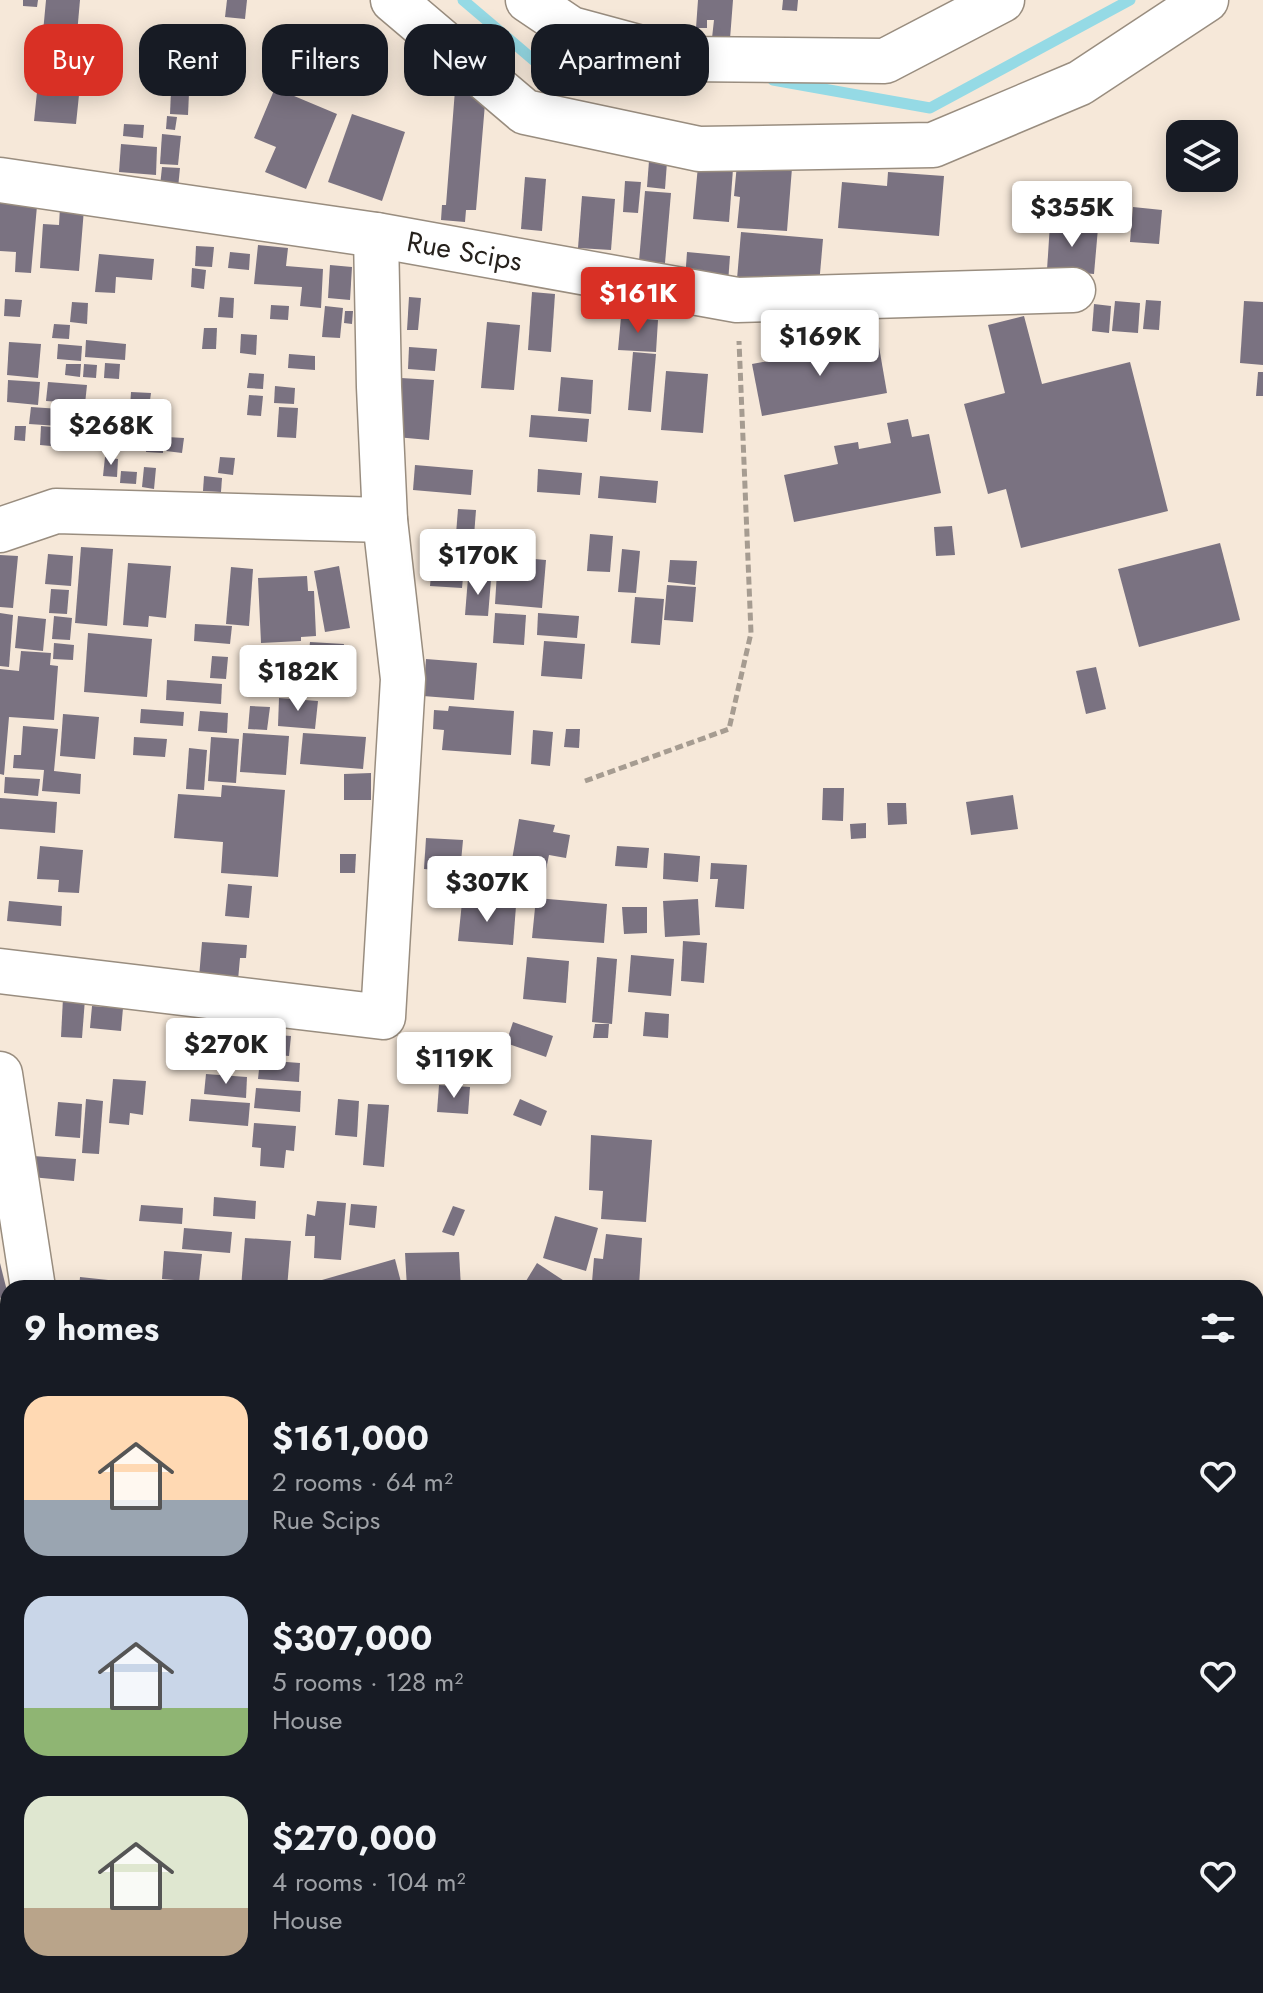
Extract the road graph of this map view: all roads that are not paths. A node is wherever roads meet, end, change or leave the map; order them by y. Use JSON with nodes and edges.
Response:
{"nodes":[{"id":1,"x":393,"y":0,"type":"edge"},
{"id":2,"x":528,"y":0,"type":"edge"},
{"id":3,"x":1002,"y":0,"type":"edge"},
{"id":4,"x":1206,"y":0,"type":"edge"},
{"id":5,"x":0,"y":180,"type":"edge"},
{"id":6,"x":376,"y":235,"type":"junction"},
{"id":7,"x":1073,"y":290,"type":"dead end"},
{"id":8,"x":385,"y":520,"type":"junction"},
{"id":9,"x":0,"y":530,"type":"edge"},
{"id":10,"x":0,"y":971,"type":"edge"},
{"id":11,"x":0,"y":1074,"type":"edge"},
{"id":12,"x":32,"y":1280,"type":"edge"}],
"edges":[{"from":1,"to":4,"type":"street"},
{"from":2,"to":3,"type":"street"},
{"from":5,"to":6,"type":"street","name":"Rue Scips"},
{"from":6,"to":7,"type":"street","name":"Rue Scips"},
{"from":6,"to":8,"type":"street"},
{"from":8,"to":9,"type":"street"},
{"from":8,"to":10,"type":"street"},
{"from":11,"to":12,"type":"street"}]}
